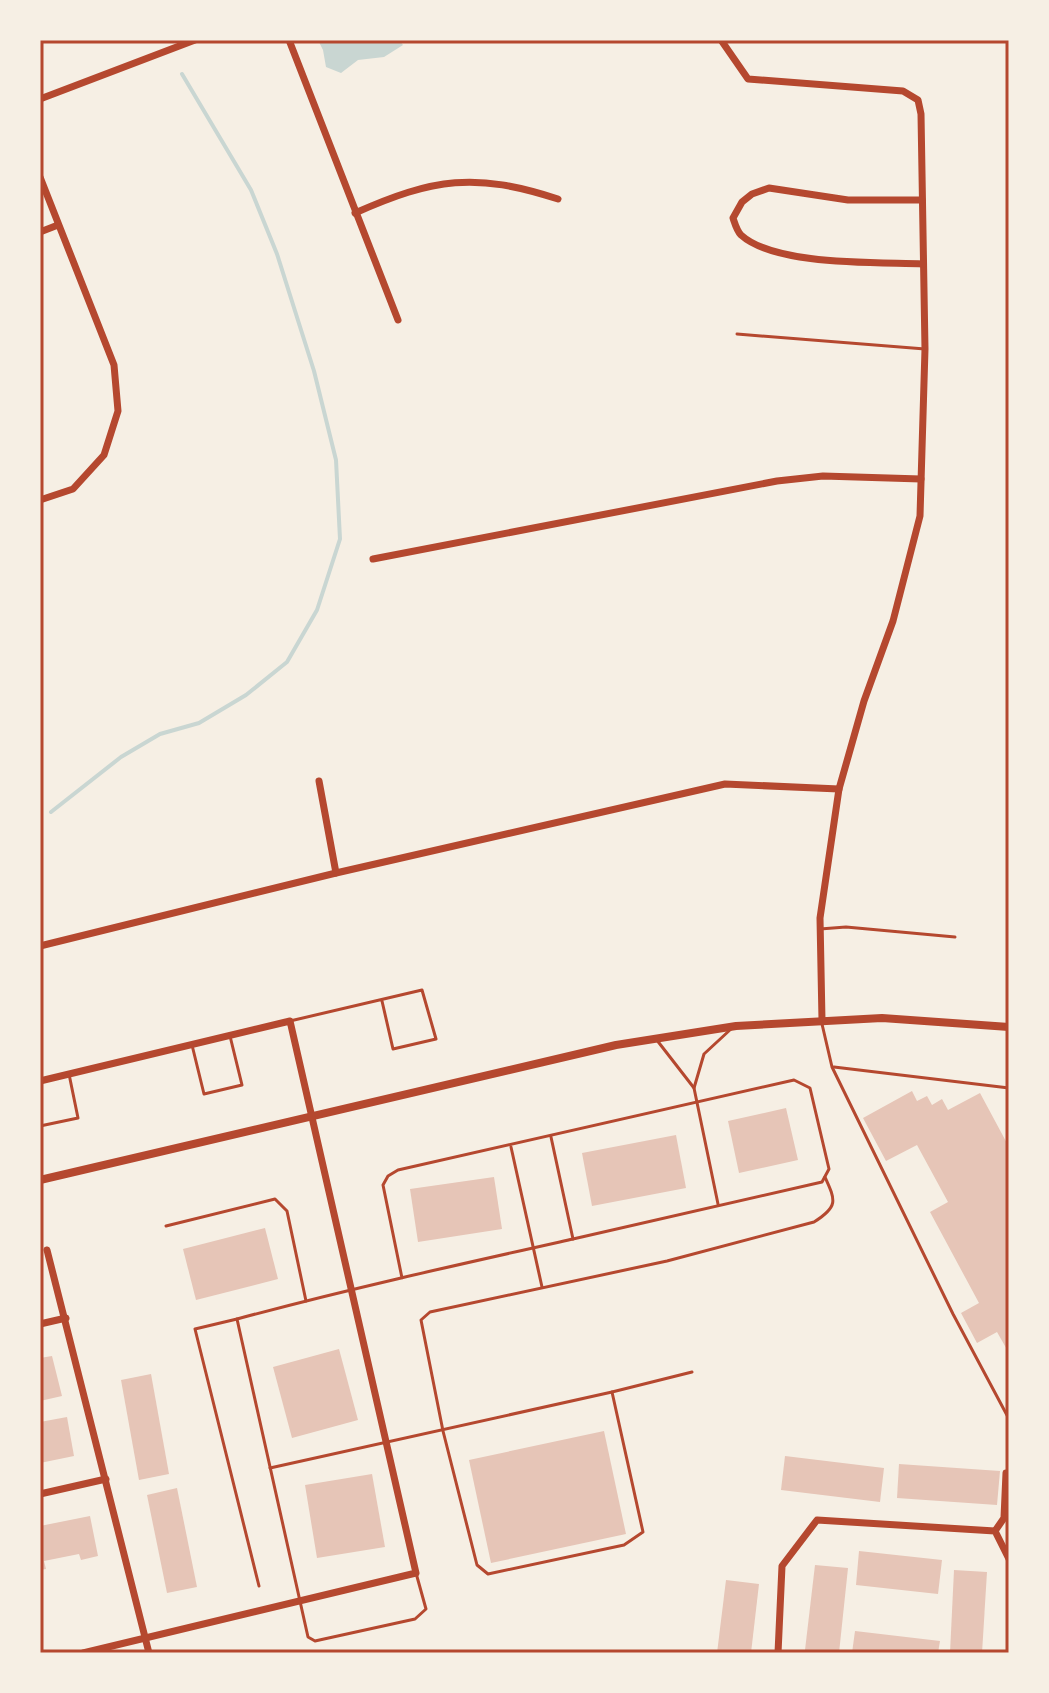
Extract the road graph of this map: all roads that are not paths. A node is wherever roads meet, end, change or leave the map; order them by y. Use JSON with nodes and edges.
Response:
{"nodes":[{"id":1,"x":195,"y":40,"type":"edge"},
{"id":2,"x":289,"y":40,"type":"edge"},
{"id":3,"x":721,"y":40,"type":"edge"},
{"id":4,"x":40,"y":99,"type":"edge"},
{"id":5,"x":40,"y":177,"type":"edge"},
{"id":6,"x":558,"y":199,"type":"dead end"},
{"id":7,"x":922,"y":200,"type":"junction"},
{"id":8,"x":355,"y":213,"type":"junction"},
{"id":9,"x":58,"y":225,"type":"junction"},
{"id":10,"x":40,"y":232,"type":"edge"},
{"id":11,"x":923,"y":264,"type":"junction"},
{"id":12,"x":398,"y":320,"type":"dead end"},
{"id":13,"x":737,"y":334,"type":"dead end"},
{"id":14,"x":925,"y":349,"type":"junction"},
{"id":15,"x":921,"y":479,"type":"junction"},
{"id":16,"x":40,"y":500,"type":"edge"},
{"id":17,"x":373,"y":559,"type":"dead end"},
{"id":18,"x":319,"y":781,"type":"dead end"},
{"id":19,"x":839,"y":789,"type":"junction"},
{"id":20,"x":336,"y":873,"type":"junction"},
{"id":21,"x":820,"y":929,"type":"junction"},
{"id":22,"x":955,"y":937,"type":"dead end"},
{"id":23,"x":40,"y":946,"type":"edge"},
{"id":24,"x":382,"y":1001,"type":"junction"},
{"id":25,"x":822,"y":1020,"type":"junction"},
{"id":26,"x":290,"y":1021,"type":"junction"},
{"id":27,"x":736,"y":1026,"type":"junction"},
{"id":28,"x":1009,"y":1027,"type":"edge"},
{"id":29,"x":230,"y":1036,"type":"junction"},
{"id":30,"x":656,"y":1039,"type":"junction"},
{"id":31,"x":192,"y":1045,"type":"junction"},
{"id":32,"x":832,"y":1067,"type":"junction"},
{"id":33,"x":69,"y":1074,"type":"junction"},
{"id":34,"x":40,"y":1081,"type":"edge"},
{"id":35,"x":694,"y":1088,"type":"junction"},
{"id":36,"x":1009,"y":1088,"type":"edge"},
{"id":37,"x":697,"y":1104,"type":"junction"},
{"id":38,"x":312,"y":1115,"type":"junction"},
{"id":39,"x":40,"y":1126,"type":"edge"},
{"id":40,"x":550,"y":1137,"type":"junction"},
{"id":41,"x":511,"y":1146,"type":"junction"},
{"id":42,"x":825,"y":1177,"type":"junction"},
{"id":43,"x":40,"y":1180,"type":"edge"},
{"id":44,"x":719,"y":1206,"type":"junction"},
{"id":45,"x":166,"y":1226,"type":"dead end"},
{"id":46,"x":573,"y":1239,"type":"junction"},
{"id":47,"x":534,"y":1248,"type":"junction"},
{"id":48,"x":47,"y":1250,"type":"dead end"},
{"id":49,"x":402,"y":1278,"type":"junction"},
{"id":50,"x":542,"y":1287,"type":"junction"},
{"id":51,"x":352,"y":1290,"type":"junction"},
{"id":52,"x":306,"y":1301,"type":"junction"},
{"id":53,"x":66,"y":1318,"type":"junction"},
{"id":54,"x":237,"y":1319,"type":"junction"},
{"id":55,"x":40,"y":1324,"type":"edge"},
{"id":56,"x":692,"y":1372,"type":"dead end"},
{"id":57,"x":612,"y":1392,"type":"junction"},
{"id":58,"x":1009,"y":1401,"type":"edge"},
{"id":59,"x":1001,"y":1404,"type":"junction"},
{"id":60,"x":1009,"y":1419,"type":"edge"},
{"id":61,"x":443,"y":1431,"type":"junction"},
{"id":62,"x":387,"y":1444,"type":"junction"},
{"id":63,"x":270,"y":1468,"type":"junction"},
{"id":64,"x":1006,"y":1473,"type":"dead end"},
{"id":65,"x":106,"y":1479,"type":"junction"},
{"id":66,"x":40,"y":1494,"type":"edge"},
{"id":67,"x":995,"y":1531,"type":"junction"},
{"id":68,"x":1009,"y":1559,"type":"edge"},
{"id":69,"x":416,"y":1573,"type":"junction"},
{"id":70,"x":259,"y":1586,"type":"dead end"},
{"id":71,"x":299,"y":1601,"type":"junction"},
{"id":72,"x":145,"y":1639,"type":"junction"},
{"id":73,"x":83,"y":1653,"type":"edge"},
{"id":74,"x":149,"y":1653,"type":"edge"},
{"id":75,"x":778,"y":1653,"type":"edge"}],
"edges":[{"from":1,"to":4,"type":"street"},
{"from":2,"to":8,"type":"street"},
{"from":3,"to":7,"type":"street"},
{"from":5,"to":9,"type":"street"},
{"from":6,"to":8,"type":"street"},
{"from":7,"to":11,"type":"street"},
{"from":7,"to":11,"type":"street"},
{"from":8,"to":12,"type":"street"},
{"from":9,"to":10,"type":"street"},
{"from":9,"to":16,"type":"street"},
{"from":11,"to":14,"type":"street"},
{"from":13,"to":14,"type":"lane"},
{"from":14,"to":15,"type":"street"},
{"from":15,"to":17,"type":"street"},
{"from":15,"to":19,"type":"street"},
{"from":18,"to":20,"type":"street"},
{"from":19,"to":20,"type":"street"},
{"from":19,"to":21,"type":"street"},
{"from":20,"to":23,"type":"street"},
{"from":21,"to":22,"type":"lane"},
{"from":21,"to":25,"type":"street"},
{"from":24,"to":24,"type":"lane"},
{"from":24,"to":26,"type":"lane"},
{"from":25,"to":27,"type":"street"},
{"from":25,"to":28,"type":"street"},
{"from":25,"to":32,"type":"lane"},
{"from":26,"to":29,"type":"street"},
{"from":26,"to":38,"type":"street"},
{"from":27,"to":30,"type":"street"},
{"from":27,"to":35,"type":"lane"},
{"from":29,"to":31,"type":"street"},
{"from":29,"to":31,"type":"lane"},
{"from":30,"to":35,"type":"lane"},
{"from":30,"to":38,"type":"street"},
{"from":31,"to":33,"type":"street"},
{"from":32,"to":36,"type":"lane"},
{"from":32,"to":59,"type":"lane"},
{"from":33,"to":34,"type":"street"},
{"from":33,"to":39,"type":"lane"},
{"from":35,"to":37,"type":"lane"},
{"from":37,"to":40,"type":"lane"},
{"from":37,"to":42,"type":"lane"},
{"from":37,"to":44,"type":"lane"},
{"from":38,"to":43,"type":"street"},
{"from":38,"to":51,"type":"street"},
{"from":40,"to":41,"type":"lane"},
{"from":40,"to":46,"type":"lane"},
{"from":41,"to":47,"type":"lane"},
{"from":41,"to":49,"type":"lane"},
{"from":42,"to":44,"type":"lane"},
{"from":42,"to":50,"type":"lane"},
{"from":44,"to":46,"type":"lane"},
{"from":45,"to":52,"type":"lane"},
{"from":46,"to":47,"type":"lane"},
{"from":47,"to":49,"type":"lane"},
{"from":47,"to":50,"type":"lane"},
{"from":48,"to":53,"type":"street"},
{"from":49,"to":51,"type":"lane"},
{"from":50,"to":61,"type":"lane"},
{"from":51,"to":52,"type":"lane"},
{"from":51,"to":62,"type":"street"},
{"from":52,"to":54,"type":"lane"},
{"from":53,"to":55,"type":"street"},
{"from":53,"to":65,"type":"street"},
{"from":54,"to":63,"type":"lane"},
{"from":54,"to":70,"type":"lane"},
{"from":56,"to":57,"type":"lane"},
{"from":57,"to":61,"type":"lane"},
{"from":57,"to":61,"type":"lane"},
{"from":58,"to":59,"type":"lane"},
{"from":59,"to":60,"type":"lane"},
{"from":61,"to":62,"type":"lane"},
{"from":62,"to":63,"type":"lane"},
{"from":62,"to":69,"type":"street"},
{"from":63,"to":71,"type":"lane"},
{"from":64,"to":67,"type":"street"},
{"from":65,"to":66,"type":"street"},
{"from":65,"to":72,"type":"street"},
{"from":67,"to":68,"type":"street"},
{"from":67,"to":75,"type":"street"},
{"from":69,"to":71,"type":"street"},
{"from":69,"to":71,"type":"lane"},
{"from":71,"to":72,"type":"street"},
{"from":72,"to":73,"type":"street"},
{"from":72,"to":74,"type":"street"}]}
